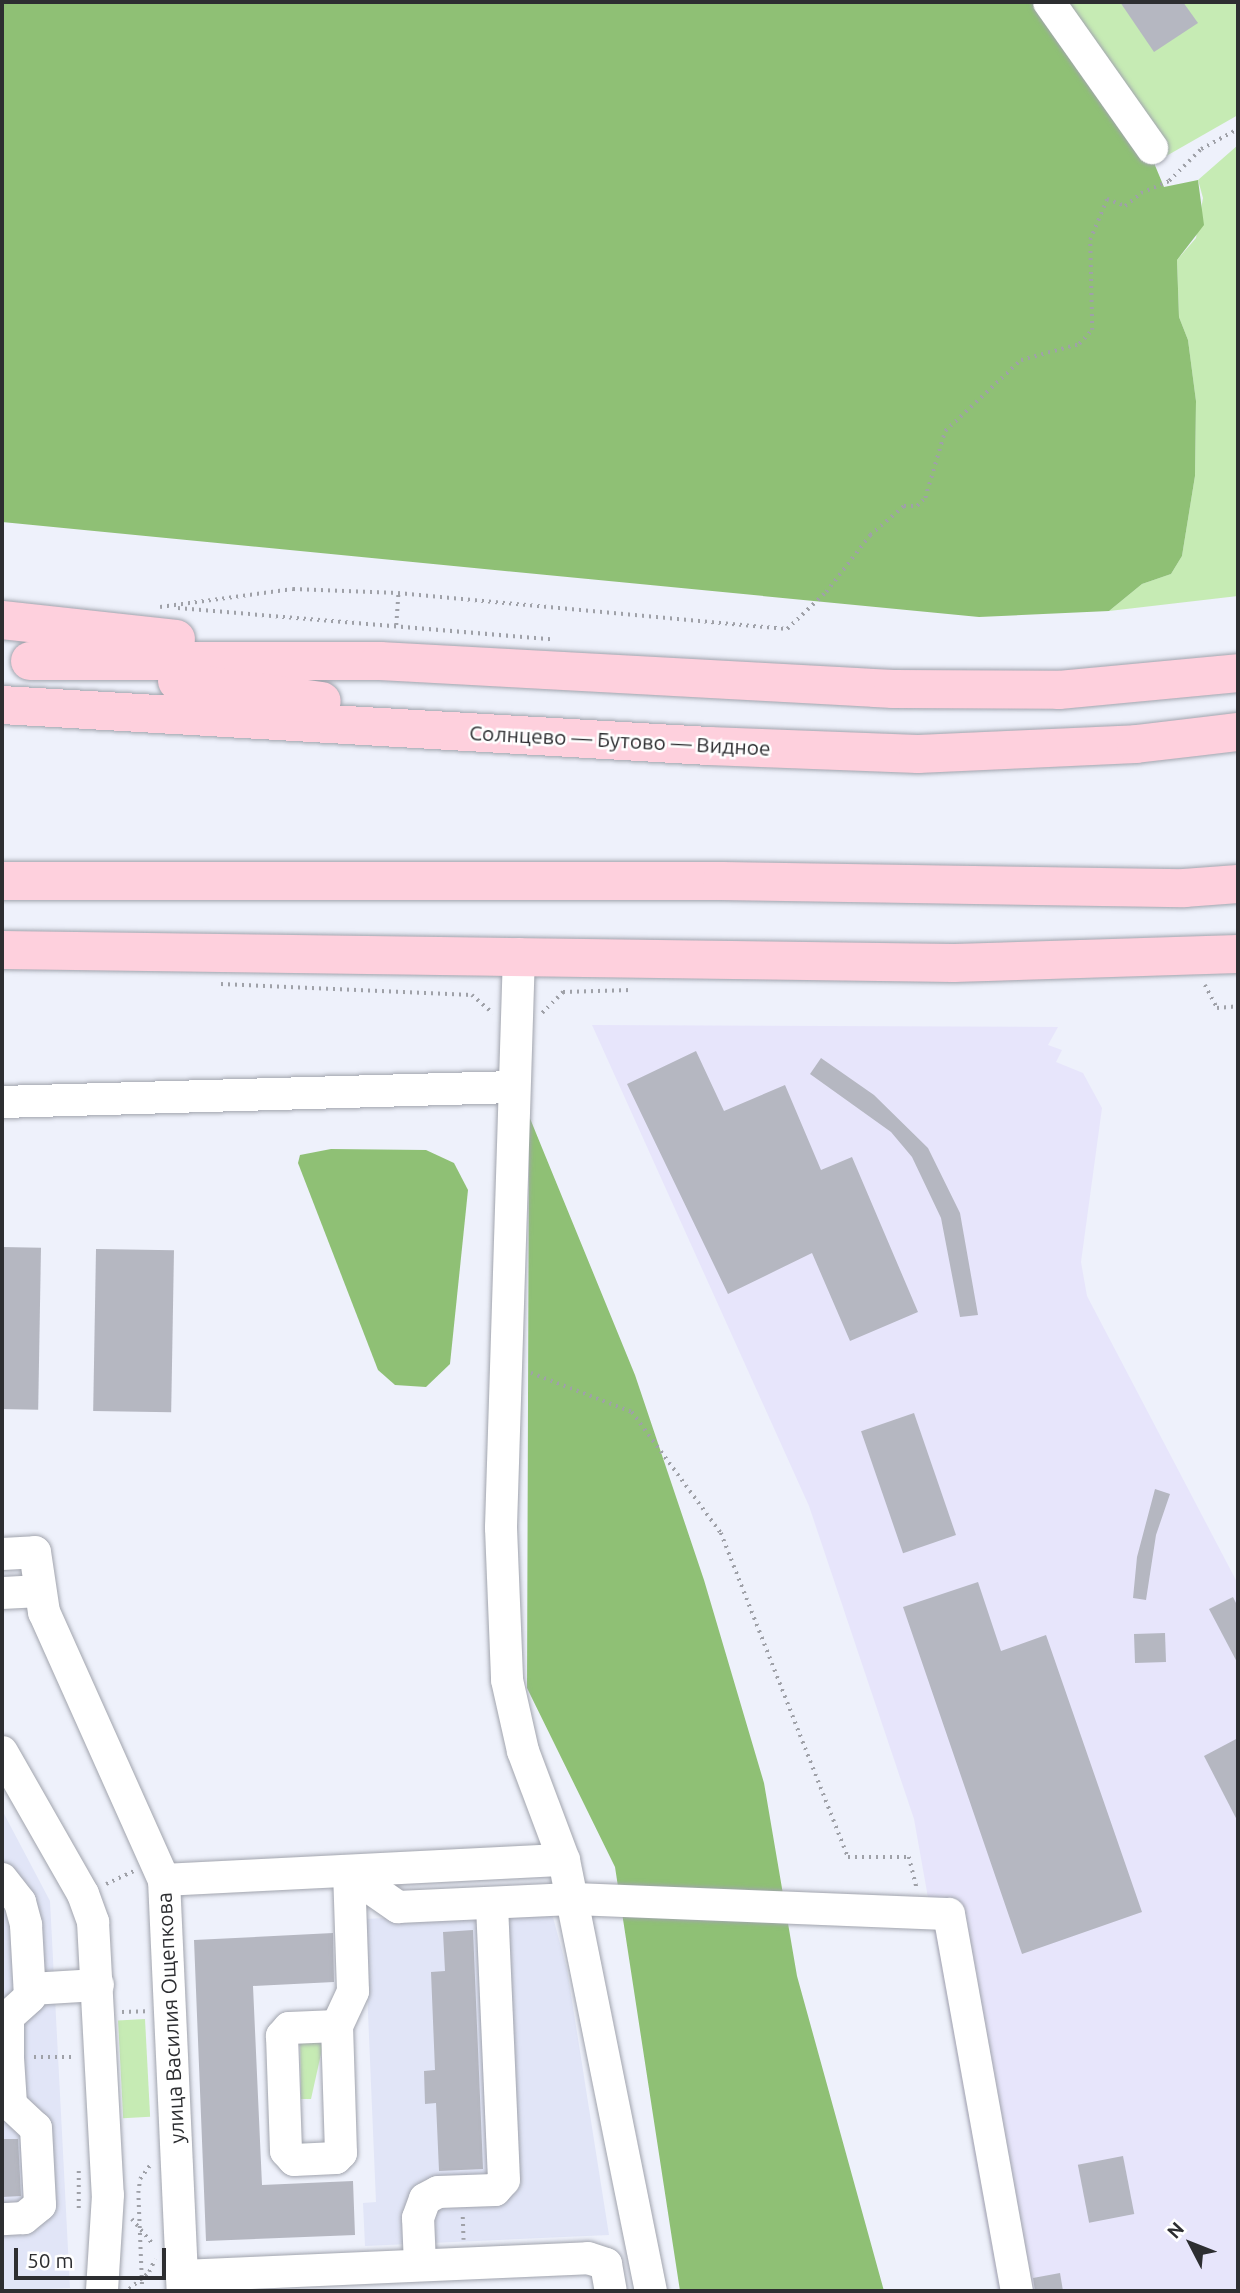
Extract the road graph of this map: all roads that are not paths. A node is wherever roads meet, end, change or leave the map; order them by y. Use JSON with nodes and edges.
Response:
{"nodes":[{"id":1,"x":1049,"y":2,"type":"edge"},
{"id":2,"x":1152,"y":148,"type":"dead end"},
{"id":3,"x":2,"y":621,"type":"edge"},
{"id":4,"x":16,"y":660,"type":"edge"},
{"id":5,"x":380,"y":661,"type":"junction"},
{"id":6,"x":1238,"y":673,"type":"edge"},
{"id":7,"x":2,"y":705,"type":"edge"},
{"id":8,"x":1238,"y":732,"type":"edge"},
{"id":9,"x":619,"y":741,"type":"junction"},
{"id":10,"x":2,"y":881,"type":"edge"},
{"id":11,"x":1238,"y":884,"type":"edge"},
{"id":12,"x":2,"y":950,"type":"edge"},
{"id":13,"x":519,"y":954,"type":"junction"},
{"id":14,"x":1238,"y":954,"type":"edge"},
{"id":15,"x":513,"y":1087,"type":"junction"},
{"id":16,"x":2,"y":1102,"type":"edge"},
{"id":17,"x":2,"y":1554,"type":"edge"},
{"id":18,"x":38,"y":1591,"type":"junction"},
{"id":19,"x":2,"y":1593,"type":"edge"},
{"id":20,"x":2,"y":1752,"type":"edge"},
{"id":21,"x":564,"y":1860,"type":"junction"},
{"id":22,"x":160,"y":1871,"type":"junction"},
{"id":23,"x":349,"y":1873,"type":"junction"},
{"id":24,"x":2,"y":1879,"type":"edge"},
{"id":25,"x":572,"y":1899,"type":"junction"},
{"id":26,"x":492,"y":1903,"type":"junction"},
{"id":27,"x":98,"y":1985,"type":"junction"},
{"id":28,"x":30,"y":1989,"type":"junction"},
{"id":29,"x":337,"y":2026,"type":"dead end"},
{"id":30,"x":2,"y":2219,"type":"edge"},
{"id":31,"x":420,"y":2265,"type":"junction"},
{"id":32,"x":183,"y":2284,"type":"edge"},
{"id":33,"x":102,"y":2291,"type":"edge"},
{"id":34,"x":611,"y":2291,"type":"edge"},
{"id":35,"x":651,"y":2291,"type":"edge"},
{"id":36,"x":1017,"y":2291,"type":"edge"}],
"edges":[{"from":1,"to":2,"type":"street"},
{"from":3,"to":5,"type":"main road"},
{"from":4,"to":5,"type":"main road"},
{"from":4,"to":9,"type":"main road"},
{"from":5,"to":6,"type":"main road"},
{"from":7,"to":9,"type":"main road","name":"Солнцево — Бутово — Видное"},
{"from":8,"to":9,"type":"main road","name":"Солнцево — Бутово — Видное"},
{"from":10,"to":11,"type":"main road"},
{"from":12,"to":13,"type":"main road"},
{"from":13,"to":14,"type":"main road"},
{"from":13,"to":15,"type":"street"},
{"from":15,"to":16,"type":"street"},
{"from":15,"to":21,"type":"street"},
{"from":17,"to":18,"type":"street","name":"улица Василия Ощепкова"},
{"from":18,"to":19,"type":"street"},
{"from":18,"to":22,"type":"street","name":"улица Василия Ощепкова"},
{"from":20,"to":27,"type":"street"},
{"from":21,"to":23,"type":"street"},
{"from":21,"to":25,"type":"street"},
{"from":22,"to":23,"type":"street"},
{"from":22,"to":32,"type":"street","name":"улица Василия Ощепкова"},
{"from":23,"to":26,"type":"street"},
{"from":23,"to":29,"type":"street"},
{"from":24,"to":28,"type":"street"},
{"from":25,"to":26,"type":"street"},
{"from":25,"to":35,"type":"street"},
{"from":25,"to":36,"type":"street"},
{"from":26,"to":31,"type":"street"},
{"from":27,"to":28,"type":"street"},
{"from":27,"to":33,"type":"street"},
{"from":28,"to":30,"type":"street"},
{"from":31,"to":32,"type":"street"},
{"from":31,"to":34,"type":"street"}]}
